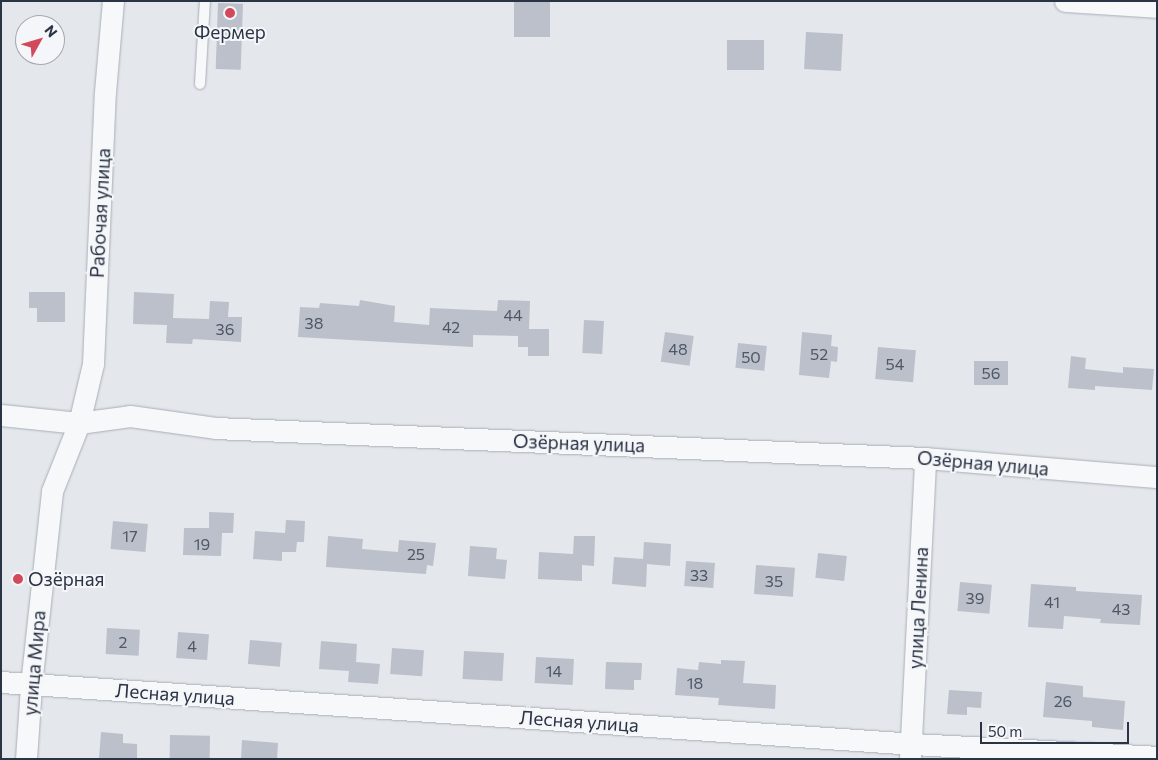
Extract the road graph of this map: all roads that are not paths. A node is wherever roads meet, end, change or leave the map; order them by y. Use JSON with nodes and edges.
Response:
{"nodes":[{"id":1,"x":113,"y":1,"type":"edge"},
{"id":2,"x":205,"y":1,"type":"edge"},
{"id":3,"x":1066,"y":1,"type":"edge"},
{"id":4,"x":1157,"y":7,"type":"edge"},
{"id":5,"x":200,"y":84,"type":"dead end"},
{"id":6,"x":1,"y":415,"type":"edge"},
{"id":7,"x":79,"y":423,"type":"junction"},
{"id":8,"x":925,"y":458,"type":"junction"},
{"id":9,"x":1157,"y":477,"type":"edge"},
{"id":10,"x":1,"y":682,"type":"edge"},
{"id":11,"x":31,"y":685,"type":"junction"},
{"id":12,"x":911,"y":751,"type":"edge"},
{"id":13,"x":1157,"y":757,"type":"edge"},
{"id":14,"x":26,"y":759,"type":"edge"}],
"edges":[{"from":1,"to":7,"type":"street","name":"Рабочая улица"},
{"from":2,"to":5,"type":"lane"},
{"from":3,"to":4,"type":"street"},
{"from":6,"to":7,"type":"street","name":"Озёрная улица"},
{"from":7,"to":8,"type":"street","name":"Озёрная улица"},
{"from":7,"to":11,"type":"street","name":"улица Мира"},
{"from":8,"to":9,"type":"street","name":"Озёрная улица"},
{"from":8,"to":12,"type":"street","name":"улица Ленина"},
{"from":10,"to":11,"type":"street","name":"Лесная улица"},
{"from":11,"to":12,"type":"street","name":"Лесная улица"},
{"from":11,"to":14,"type":"street","name":"улица Мира"},
{"from":12,"to":13,"type":"street","name":"Лесная улица"}]}
